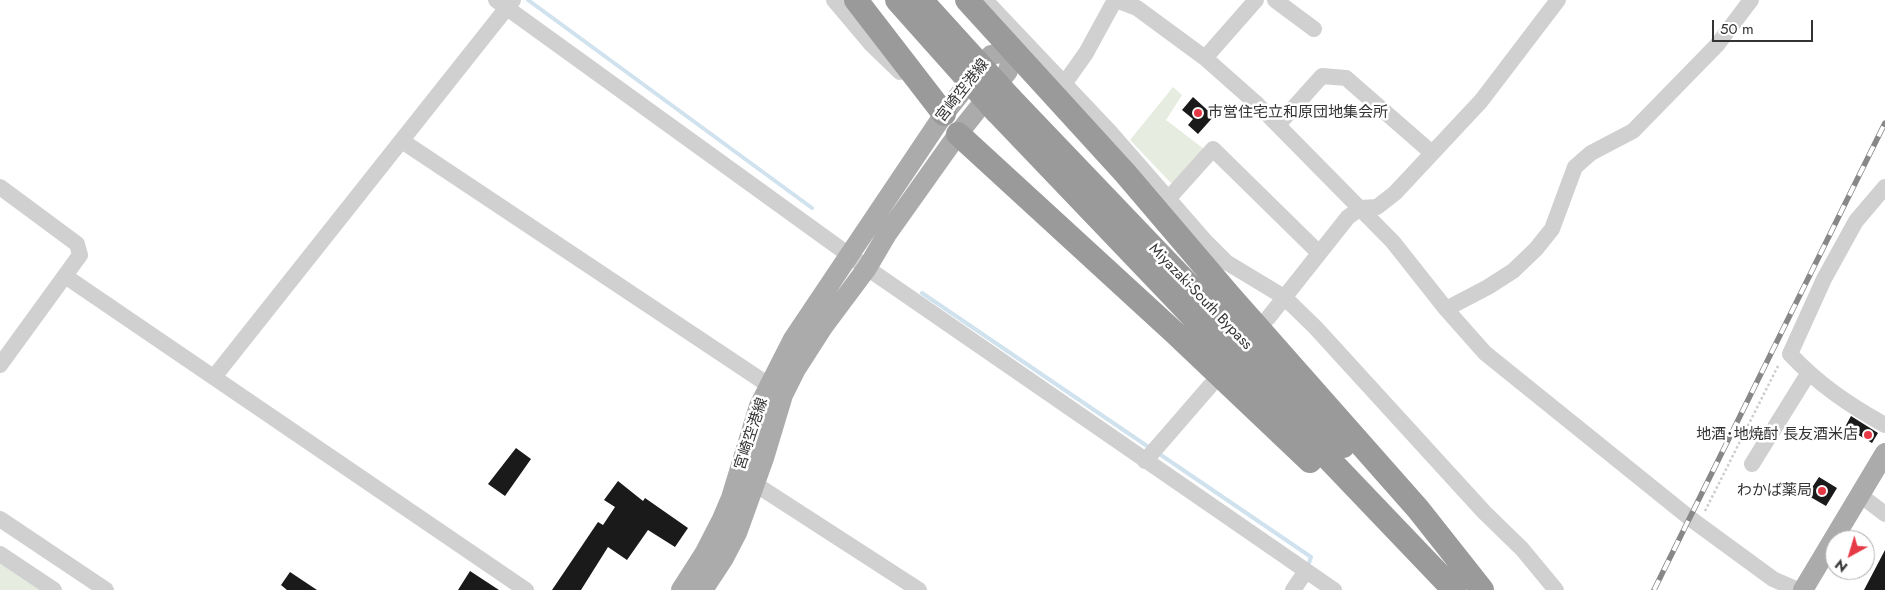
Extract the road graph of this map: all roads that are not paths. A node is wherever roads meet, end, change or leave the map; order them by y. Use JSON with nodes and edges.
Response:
{"nodes":[{"id":1,"x":834,"y":0,"type":"edge"},
{"id":2,"x":856,"y":0,"type":"edge"},
{"id":3,"x":898,"y":0,"type":"edge"},
{"id":4,"x":921,"y":0,"type":"edge"},
{"id":5,"x":967,"y":0,"type":"edge"},
{"id":6,"x":985,"y":0,"type":"edge"},
{"id":7,"x":1115,"y":0,"type":"edge"},
{"id":8,"x":1256,"y":0,"type":"edge"},
{"id":9,"x":1275,"y":0,"type":"edge"},
{"id":10,"x":1558,"y":0,"type":"edge"},
{"id":11,"x":1751,"y":0,"type":"edge"},
{"id":12,"x":506,"y":3,"type":"edge"},
{"id":13,"x":1314,"y":29,"type":"dead end"},
{"id":14,"x":1013,"y":50,"type":"junction"},
{"id":15,"x":1205,"y":58,"type":"junction"},
{"id":16,"x":1064,"y":84,"type":"junction"},
{"id":17,"x":1003,"y":105,"type":"junction"},
{"id":18,"x":944,"y":114,"type":"junction"},
{"id":19,"x":1278,"y":125,"type":"junction"},
{"id":20,"x":958,"y":134,"type":"junction"},
{"id":21,"x":402,"y":141,"type":"junction"},
{"id":22,"x":922,"y":147,"type":"junction"},
{"id":23,"x":1432,"y":153,"type":"junction"},
{"id":24,"x":939,"y":161,"type":"junction"},
{"id":25,"x":0,"y":187,"type":"edge"},
{"id":26,"x":1885,"y":187,"type":"edge"},
{"id":27,"x":1169,"y":198,"type":"junction"},
{"id":28,"x":1361,"y":208,"type":"junction"},
{"id":29,"x":1319,"y":253,"type":"junction"},
{"id":30,"x":850,"y":255,"type":"junction"},
{"id":31,"x":867,"y":268,"type":"junction"},
{"id":32,"x":65,"y":276,"type":"junction"},
{"id":33,"x":1284,"y":297,"type":"junction"},
{"id":34,"x":1446,"y":309,"type":"junction"},
{"id":35,"x":1268,"y":318,"type":"dead end"},
{"id":36,"x":0,"y":365,"type":"edge"},
{"id":37,"x":1808,"y":374,"type":"junction"},
{"id":38,"x":214,"y":376,"type":"junction"},
{"id":39,"x":1210,"y":386,"type":"dead end"},
{"id":40,"x":776,"y":390,"type":"junction"},
{"id":41,"x":1885,"y":425,"type":"edge"},
{"id":42,"x":1885,"y":452,"type":"edge"},
{"id":43,"x":1145,"y":461,"type":"junction"},
{"id":44,"x":1752,"y":464,"type":"dead end"},
{"id":45,"x":755,"y":484,"type":"junction"},
{"id":46,"x":1860,"y":496,"type":"junction"},
{"id":47,"x":1885,"y":514,"type":"edge"},
{"id":48,"x":0,"y":519,"type":"edge"},
{"id":49,"x":0,"y":554,"type":"edge"},
{"id":50,"x":1425,"y":560,"type":"junction"},
{"id":51,"x":1306,"y":571,"type":"junction"},
{"id":52,"x":54,"y":590,"type":"edge"},
{"id":53,"x":106,"y":590,"type":"edge"},
{"id":54,"x":526,"y":590,"type":"edge"},
{"id":55,"x":681,"y":590,"type":"edge"},
{"id":56,"x":704,"y":590,"type":"edge"},
{"id":57,"x":919,"y":590,"type":"edge"},
{"id":58,"x":1293,"y":590,"type":"edge"},
{"id":59,"x":1334,"y":590,"type":"edge"},
{"id":60,"x":1454,"y":590,"type":"edge"},
{"id":61,"x":1482,"y":590,"type":"edge"},
{"id":62,"x":1556,"y":590,"type":"edge"},
{"id":63,"x":1798,"y":590,"type":"edge"},
{"id":64,"x":1803,"y":590,"type":"edge"}],
"edges":[{"from":1,"to":18,"type":"street"},
{"from":2,"to":18,"type":"highway"},
{"from":3,"to":17,"type":"highway","name":"Miyazaki-South Bypass","bridge":true},
{"from":4,"to":17,"type":"highway","name":"Miyazaki-South Bypass","bridge":true},
{"from":5,"to":14,"type":"highway"},
{"from":6,"to":16,"type":"street"},
{"from":7,"to":15,"type":"street"},
{"from":7,"to":16,"type":"street"},
{"from":8,"to":15,"type":"street"},
{"from":9,"to":13,"type":"street"},
{"from":10,"to":23,"type":"street"},
{"from":11,"to":34,"type":"street"},
{"from":12,"to":21,"type":"street"},
{"from":12,"to":30,"type":"street"},
{"from":14,"to":18,"type":"main road","name":"宮崎空港線"},
{"from":14,"to":20,"type":"main road","name":"宮崎空港線"},
{"from":14,"to":61,"type":"highway"},
{"from":15,"to":19,"type":"street"},
{"from":16,"to":27,"type":"street"},
{"from":17,"to":50,"type":"highway","name":"Miyazaki-South Bypass"},
{"from":17,"to":61,"type":"highway","name":"Miyazaki-South Bypass"},
{"from":18,"to":22,"type":"main road","name":"宮崎空港線"},
{"from":19,"to":23,"type":"street"},
{"from":19,"to":28,"type":"street"},
{"from":20,"to":24,"type":"main road","name":"宮崎空港線"},
{"from":20,"to":50,"type":"highway"},
{"from":21,"to":38,"type":"street"},
{"from":21,"to":40,"type":"street"},
{"from":22,"to":24,"type":"main road"},
{"from":22,"to":30,"type":"main road","name":"宮崎空港線"},
{"from":23,"to":28,"type":"street"},
{"from":24,"to":31,"type":"main road","name":"宮崎空港線"},
{"from":25,"to":32,"type":"street"},
{"from":26,"to":37,"type":"street"},
{"from":27,"to":29,"type":"street"},
{"from":27,"to":33,"type":"street"},
{"from":28,"to":29,"type":"street"},
{"from":28,"to":34,"type":"street"},
{"from":29,"to":33,"type":"street"},
{"from":30,"to":31,"type":"street"},
{"from":30,"to":40,"type":"main road","name":"宮崎空港線"},
{"from":31,"to":40,"type":"main road","name":"宮崎空港線"},
{"from":31,"to":43,"type":"street"},
{"from":32,"to":36,"type":"street"},
{"from":32,"to":38,"type":"street"},
{"from":33,"to":35,"type":"street"},
{"from":33,"to":62,"type":"street"},
{"from":34,"to":63,"type":"street"},
{"from":37,"to":41,"type":"street"},
{"from":37,"to":44,"type":"street"},
{"from":38,"to":54,"type":"street"},
{"from":39,"to":43,"type":"street"},
{"from":40,"to":45,"type":"main road","name":"宮崎空港線"},
{"from":40,"to":55,"type":"main road","name":"宮崎空港線"},
{"from":42,"to":46,"type":"main road"},
{"from":43,"to":51,"type":"street"},
{"from":45,"to":56,"type":"main road","name":"宮崎空港線"},
{"from":45,"to":57,"type":"street"},
{"from":46,"to":47,"type":"street"},
{"from":46,"to":64,"type":"main road"},
{"from":48,"to":53,"type":"street"},
{"from":49,"to":52,"type":"street"},
{"from":50,"to":60,"type":"highway","name":"Miyazaki-South Bypass"},
{"from":51,"to":58,"type":"street"},
{"from":51,"to":59,"type":"street"}]}
